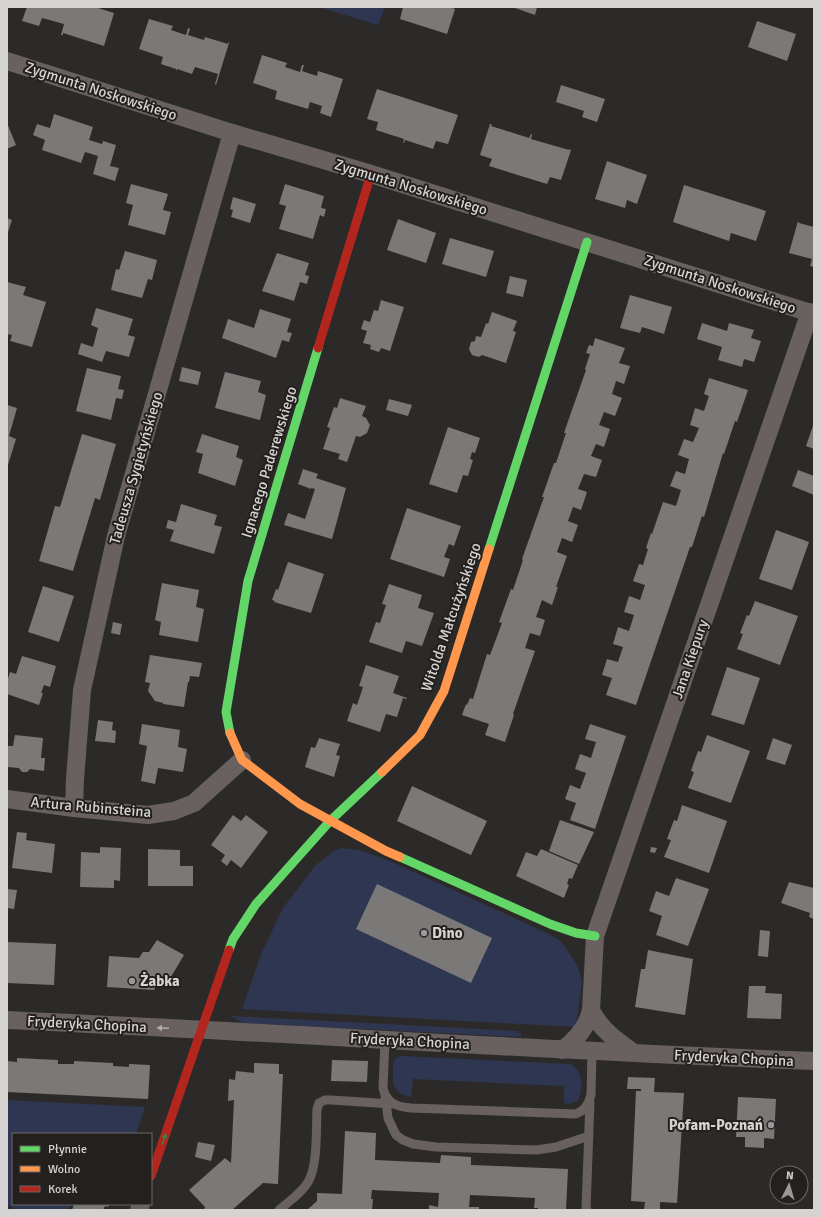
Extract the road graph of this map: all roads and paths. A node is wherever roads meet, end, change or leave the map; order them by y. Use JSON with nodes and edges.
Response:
{"nodes":[{"id":1,"x":7,"y":61,"type":"edge"},
{"id":2,"x":232,"y":133,"type":"junction"},
{"id":3,"x":370,"y":174,"type":"junction"},
{"id":4,"x":587,"y":242,"type":"junction"},
{"id":5,"x":812,"y":313,"type":"edge"},
{"id":6,"x":242,"y":760,"type":"junction"},
{"id":7,"x":7,"y":799,"type":"edge"},
{"id":8,"x":74,"y":808,"type":"junction"},
{"id":9,"x":330,"y":820,"type":"junction"},
{"id":10,"x":595,"y":936,"type":"junction"},
{"id":11,"x":591,"y":1010,"type":"junction"},
{"id":12,"x":7,"y":1020,"type":"edge"},
{"id":13,"x":202,"y":1029,"type":"junction"},
{"id":14,"x":385,"y":1040,"type":"junction"},
{"id":15,"x":562,"y":1050,"type":"junction"},
{"id":16,"x":592,"y":1051,"type":"junction"},
{"id":17,"x":634,"y":1053,"type":"junction"},
{"id":18,"x":814,"y":1061,"type":"edge"},
{"id":19,"x":591,"y":1095,"type":"junction"},
{"id":20,"x":388,"y":1100,"type":"junction"},
{"id":21,"x":589,"y":1136,"type":"junction"},
{"id":22,"x":152,"y":1173,"type":"edge"},
{"id":23,"x":279,"y":1210,"type":"edge"},
{"id":24,"x":587,"y":1210,"type":"edge"}],
"edges":[{"from":1,"to":2,"type":"street","name":"Zygmunta Noskowskiego"},
{"from":2,"to":3,"type":"street","name":"Zygmunta Noskowskiego"},
{"from":2,"to":8,"type":"street","name":"Tadeusza Sygietyńskiego"},
{"from":3,"to":4,"type":"street","name":"Zygmunta Noskowskiego"},
{"from":3,"to":6,"type":"street","name":"Ignacego Paderewskiego"},
{"from":4,"to":5,"type":"street","name":"Zygmunta Noskowskiego"},
{"from":4,"to":9,"type":"street","name":"Witolda Małcużyńskiego"},
{"from":5,"to":10,"type":"street","name":"Jana Kiepury"},
{"from":6,"to":8,"type":"street","name":"Artura Rubinsteina"},
{"from":6,"to":9,"type":"street"},
{"from":7,"to":8,"type":"street","name":"Artura Rubinsteina"},
{"from":9,"to":10,"type":"street"},
{"from":9,"to":13,"type":"street","name":"Witolda Małcużyńskiego"},
{"from":10,"to":11,"type":"street","name":"Jana Kiepury"},
{"from":11,"to":15,"type":"street","name":"Jana Kiepury"},
{"from":11,"to":17,"type":"street"},
{"from":13,"to":12,"type":"street","name":"Fryderyka Chopina","one_way":true},
{"from":13,"to":14,"type":"street","name":"Fryderyka Chopina"},
{"from":22,"to":13,"type":"street","name":"Witolda Małcużyńskiego","one_way":true},
{"from":14,"to":15,"type":"street","name":"Fryderyka Chopina"},
{"from":14,"to":20,"type":"lane"},
{"from":15,"to":16,"type":"street","name":"Fryderyka Chopina"},
{"from":16,"to":17,"type":"street","name":"Fryderyka Chopina"},
{"from":16,"to":19,"type":"lane"},
{"from":17,"to":18,"type":"street","name":"Fryderyka Chopina"},
{"from":19,"to":20,"type":"lane"},
{"from":19,"to":21,"type":"lane"},
{"from":20,"to":21,"type":"lane"},
{"from":20,"to":23,"type":"lane"},
{"from":21,"to":24,"type":"lane"}]}
